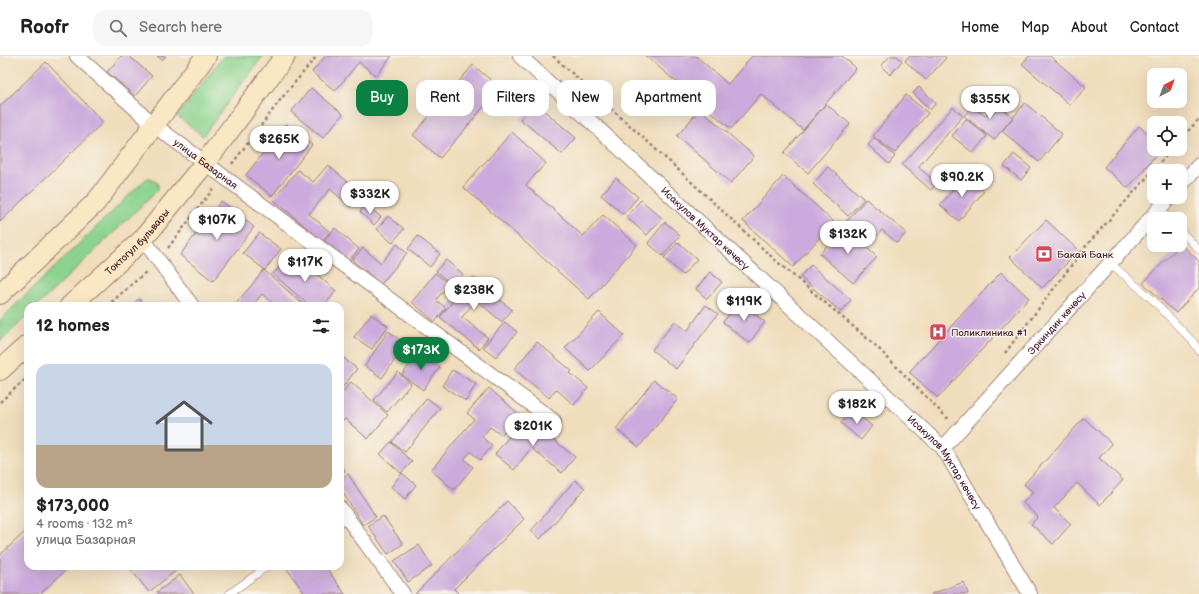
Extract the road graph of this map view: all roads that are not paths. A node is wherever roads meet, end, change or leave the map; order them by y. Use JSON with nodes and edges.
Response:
{"nodes":[{"id":1,"x":77,"y":56,"type":"edge"},
{"id":2,"x":206,"y":56,"type":"edge"},
{"id":3,"x":285,"y":56,"type":"edge"},
{"id":4,"x":520,"y":56,"type":"edge"},
{"id":5,"x":154,"y":125,"type":"junction"},
{"id":6,"x":205,"y":163,"type":"junction"},
{"id":7,"x":1199,"y":165,"type":"edge"},
{"id":8,"x":1187,"y":178,"type":"edge"},
{"id":9,"x":1164,"y":204,"type":"edge"},
{"id":10,"x":1160,"y":208,"type":"junction"},
{"id":11,"x":1164,"y":212,"type":"edge"},
{"id":12,"x":1187,"y":237,"type":"edge"},
{"id":13,"x":143,"y":239,"type":"junction"},
{"id":14,"x":1199,"y":250,"type":"edge"},
{"id":15,"x":1110,"y":263,"type":"junction"},
{"id":16,"x":0,"y":294,"type":"edge"},
{"id":17,"x":74,"y":302,"type":"edge"},
{"id":18,"x":189,"y":302,"type":"edge"},
{"id":19,"x":24,"y":348,"type":"edge"},
{"id":20,"x":1199,"y":351,"type":"edge"},
{"id":21,"x":0,"y":370,"type":"edge"},
{"id":22,"x":554,"y":421,"type":"dead end"},
{"id":23,"x":943,"y":448,"type":"junction"},
{"id":24,"x":344,"y":515,"type":"edge"},
{"id":25,"x":262,"y":570,"type":"edge"},
{"id":26,"x":229,"y":594,"type":"edge"},
{"id":27,"x":403,"y":594,"type":"edge"},
{"id":28,"x":1030,"y":594,"type":"edge"}],
"edges":[{"from":1,"to":5,"type":"street","name":"улица Базарная"},
{"from":2,"to":5,"type":"street"},
{"from":3,"to":6,"type":"street","name":"Токтогул бульвары"},
{"from":4,"to":23,"type":"street","name":"Исакулов Муктар көчөсү"},
{"from":5,"to":6,"type":"street","name":"улица Базарная"},
{"from":5,"to":16,"type":"street"},
{"from":6,"to":13,"type":"street","name":"Токтогул бульвары"},
{"from":6,"to":22,"type":"street","name":"улица Базарная"},
{"from":7,"to":8,"type":"street"},
{"from":9,"to":10,"type":"street","name":"Эркиндик көчөсү"},
{"from":10,"to":11,"type":"lane"},
{"from":10,"to":15,"type":"street","name":"Эркиндик көчөсү"},
{"from":12,"to":14,"type":"lane"},
{"from":13,"to":17,"type":"street","name":"Токтогул бульвары"},
{"from":13,"to":18,"type":"street"},
{"from":15,"to":20,"type":"lane"},
{"from":15,"to":23,"type":"street","name":"Эркиндик көчөсү"},
{"from":19,"to":21,"type":"street"},
{"from":23,"to":28,"type":"street","name":"Исакулов Муктар көчөсү"},
{"from":24,"to":27,"type":"street"},
{"from":25,"to":26,"type":"lane"}]}
